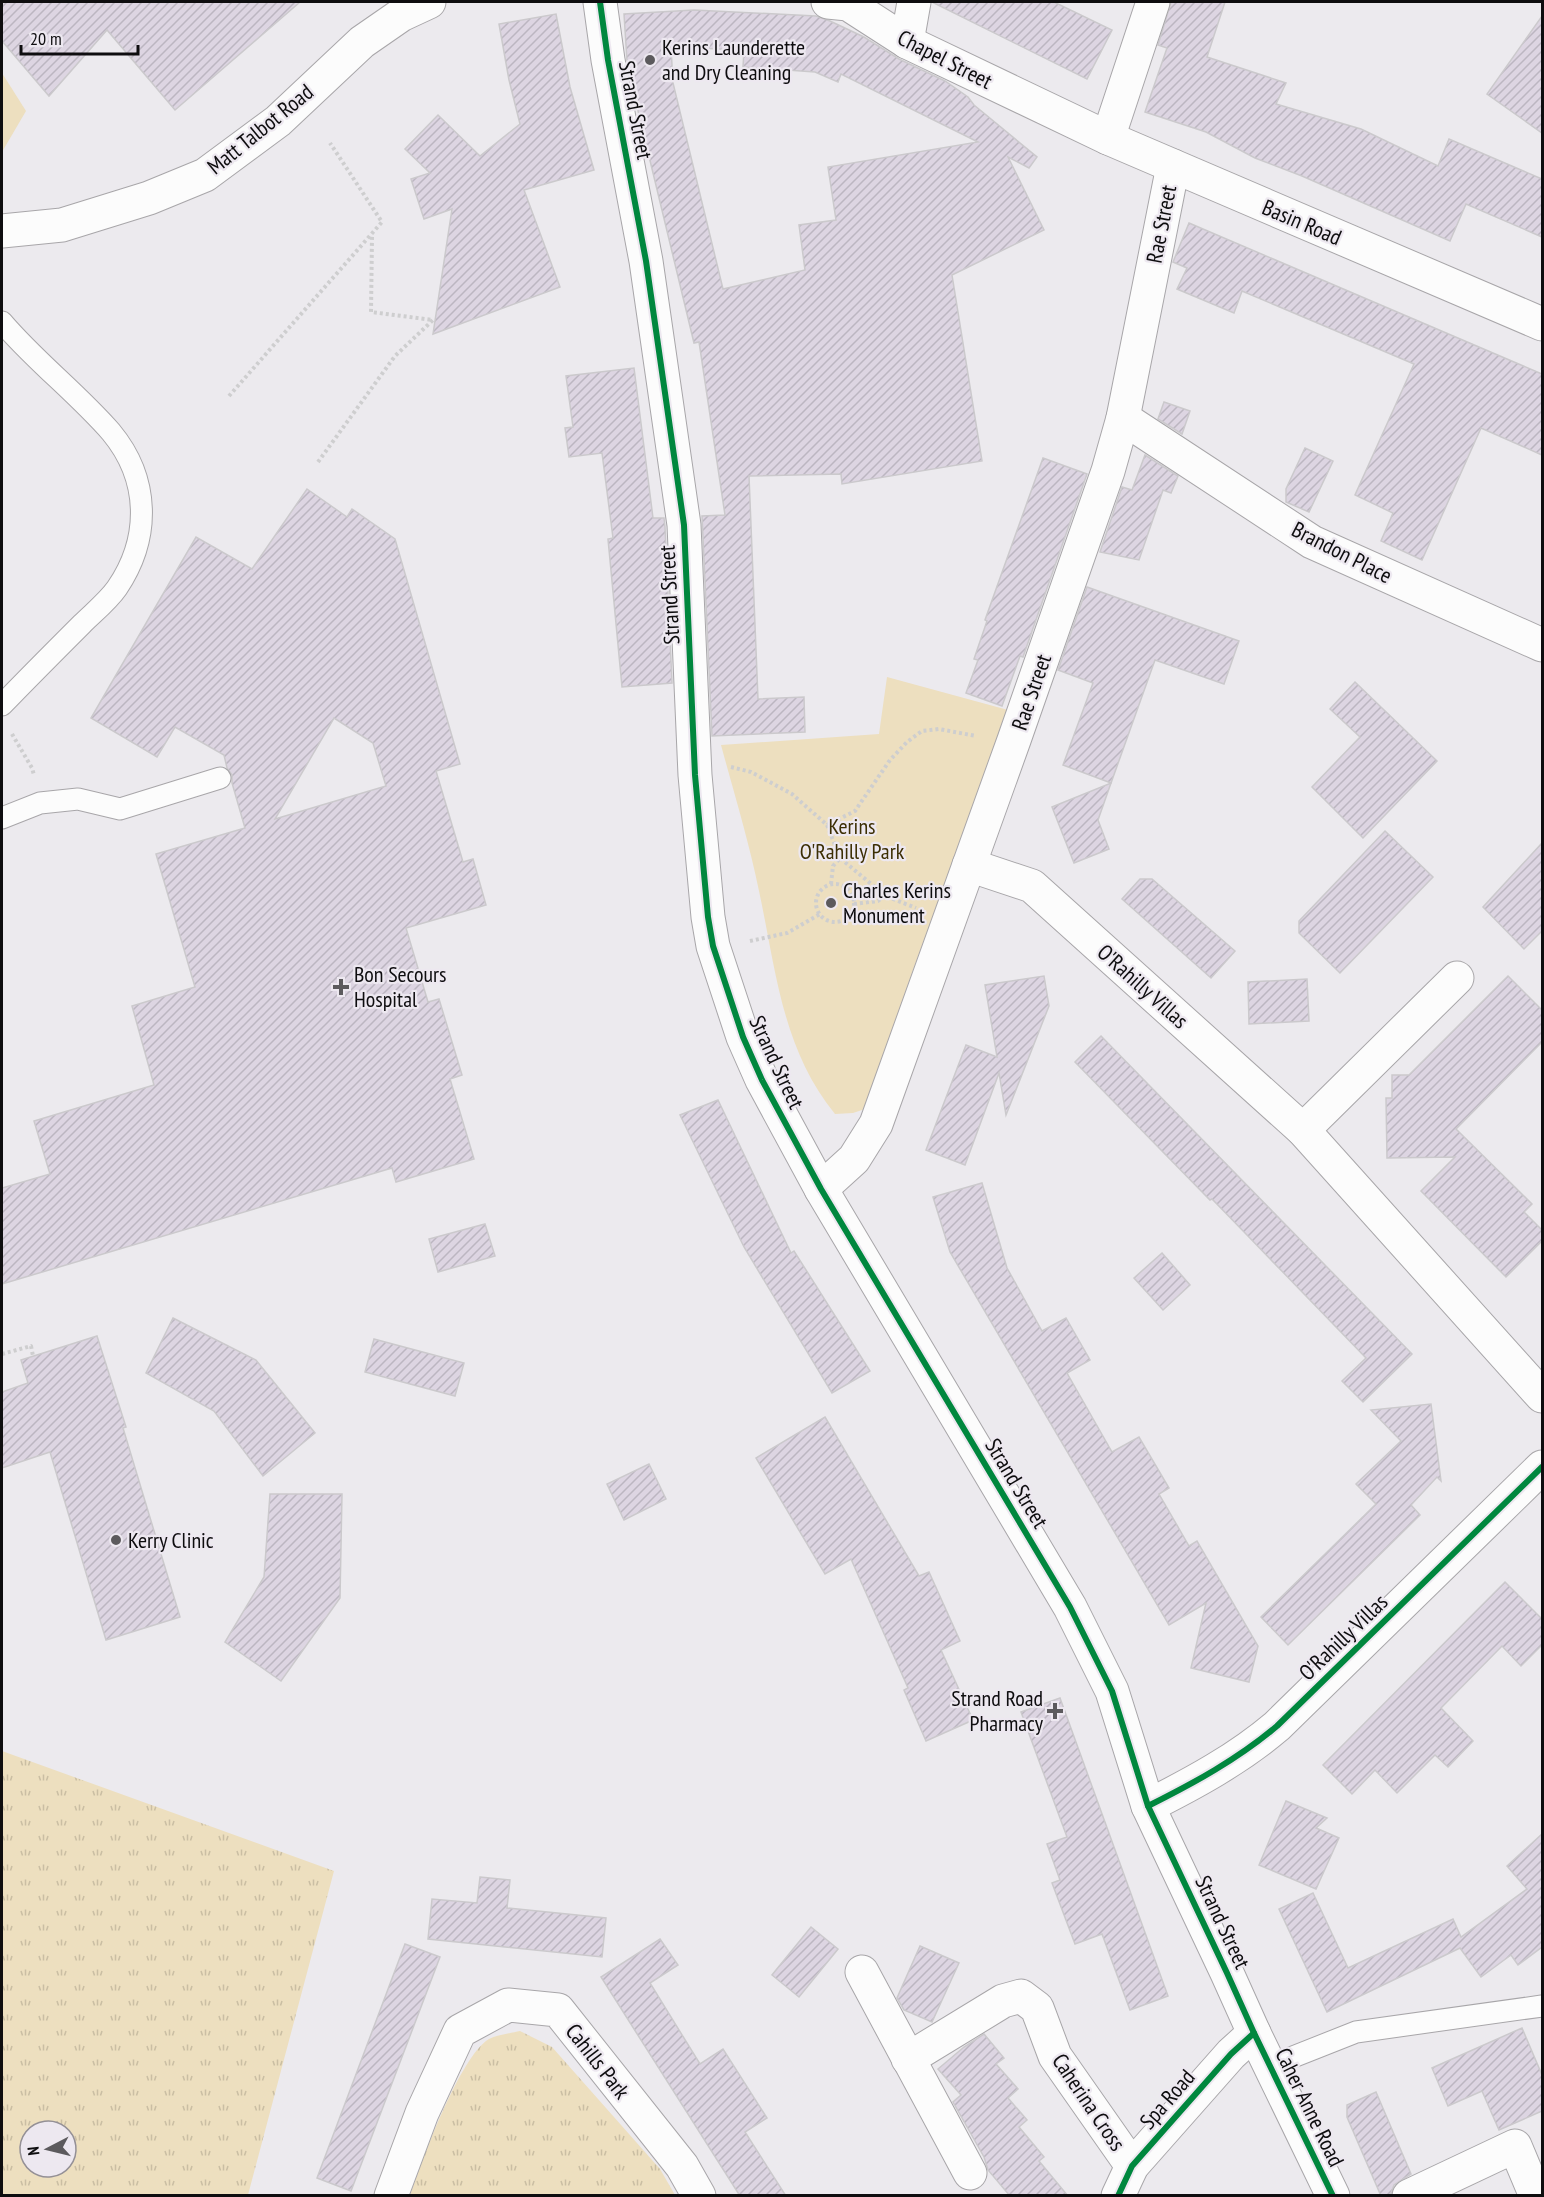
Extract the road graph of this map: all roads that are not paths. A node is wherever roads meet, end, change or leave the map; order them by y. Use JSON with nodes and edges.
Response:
{"nodes":[{"id":1,"x":429,"y":2,"type":"edge"},
{"id":2,"x":600,"y":2,"type":"edge"},
{"id":3,"x":828,"y":2,"type":"edge"},
{"id":4,"x":914,"y":2,"type":"edge"},
{"id":5,"x":1153,"y":2,"type":"edge"},
{"id":6,"x":907,"y":42,"type":"junction"},
{"id":7,"x":1063,"y":117,"type":"joint"},
{"id":8,"x":1108,"y":138,"type":"junction"},
{"id":9,"x":1173,"y":166,"type":"junction"},
{"id":10,"x":2,"y":231,"type":"edge"},
{"id":11,"x":2,"y":322,"type":"edge"},
{"id":12,"x":1542,"y":324,"type":"edge"},
{"id":13,"x":1122,"y":418,"type":"junction"},
{"id":14,"x":1542,"y":645,"type":"edge"},
{"id":15,"x":2,"y":705,"type":"edge"},
{"id":16,"x":220,"y":778,"type":"dead end"},
{"id":17,"x":2,"y":818,"type":"edge"},
{"id":18,"x":969,"y":866,"type":"junction"},
{"id":19,"x":1457,"y":978,"type":"dead end"},
{"id":20,"x":1303,"y":1130,"type":"junction"},
{"id":21,"x":821,"y":1189,"type":"junction"},
{"id":22,"x":1542,"y":1396,"type":"edge"},
{"id":23,"x":1542,"y":1467,"type":"edge"},
{"id":24,"x":1148,"y":1806,"type":"junction"},
{"id":25,"x":862,"y":1972,"type":"dead end"},
{"id":26,"x":1542,"y":2006,"type":"edge"},
{"id":27,"x":1254,"y":2033,"type":"junction"},
{"id":28,"x":908,"y":2059,"type":"junction"},
{"id":29,"x":1270,"y":2066,"type":"junction"},
{"id":30,"x":1132,"y":2166,"type":"junction"},
{"id":31,"x":970,"y":2173,"type":"dead end"},
{"id":32,"x":391,"y":2196,"type":"edge"},
{"id":33,"x":699,"y":2196,"type":"edge"},
{"id":34,"x":1118,"y":2196,"type":"edge"},
{"id":35,"x":1333,"y":2196,"type":"edge"},
{"id":36,"x":1409,"y":2196,"type":"edge"},
{"id":37,"x":1536,"y":2196,"type":"edge"}],
"edges":[{"from":1,"to":10,"type":"street","name":"Matt Talbot Road"},
{"from":2,"to":21,"type":"street","name":"Strand Street"},
{"from":3,"to":6,"type":"street","name":"Chapel Street"},
{"from":4,"to":6,"type":"street"},
{"from":5,"to":8,"type":"street"},
{"from":6,"to":7,"type":"street","name":"Chapel Street"},
{"from":7,"to":8,"type":"street","name":"Basin Road"},
{"from":8,"to":9,"type":"street","name":"Basin Road"},
{"from":9,"to":12,"type":"street","name":"Basin Road"},
{"from":9,"to":13,"type":"street","name":"Rae Street"},
{"from":11,"to":15,"type":"lane"},
{"from":13,"to":14,"type":"street","name":"Brandon Place"},
{"from":13,"to":18,"type":"street","name":"Rae Street"},
{"from":16,"to":17,"type":"lane"},
{"from":18,"to":20,"type":"street","name":"O'Rahilly Villas"},
{"from":18,"to":21,"type":"street","name":"Rae Street"},
{"from":19,"to":20,"type":"street"},
{"from":20,"to":22,"type":"street","name":"O'Rahilly Villas"},
{"from":21,"to":24,"type":"street","name":"Strand Street"},
{"from":23,"to":24,"type":"street","name":"O'Rahilly Villas"},
{"from":24,"to":27,"type":"street","name":"Strand Street"},
{"from":25,"to":28,"type":"street"},
{"from":26,"to":29,"type":"lane"},
{"from":27,"to":29,"type":"street","name":"Caher Anne Road"},
{"from":27,"to":30,"type":"street","name":"Spa Road"},
{"from":28,"to":30,"type":"street","name":"Caherina Cross"},
{"from":28,"to":31,"type":"street"},
{"from":29,"to":35,"type":"street","name":"Caher Anne Road"},
{"from":30,"to":34,"type":"street","name":"Spa Road"},
{"from":32,"to":33,"type":"street","name":"Cahills Park"},
{"from":36,"to":37,"type":"street"}]}
